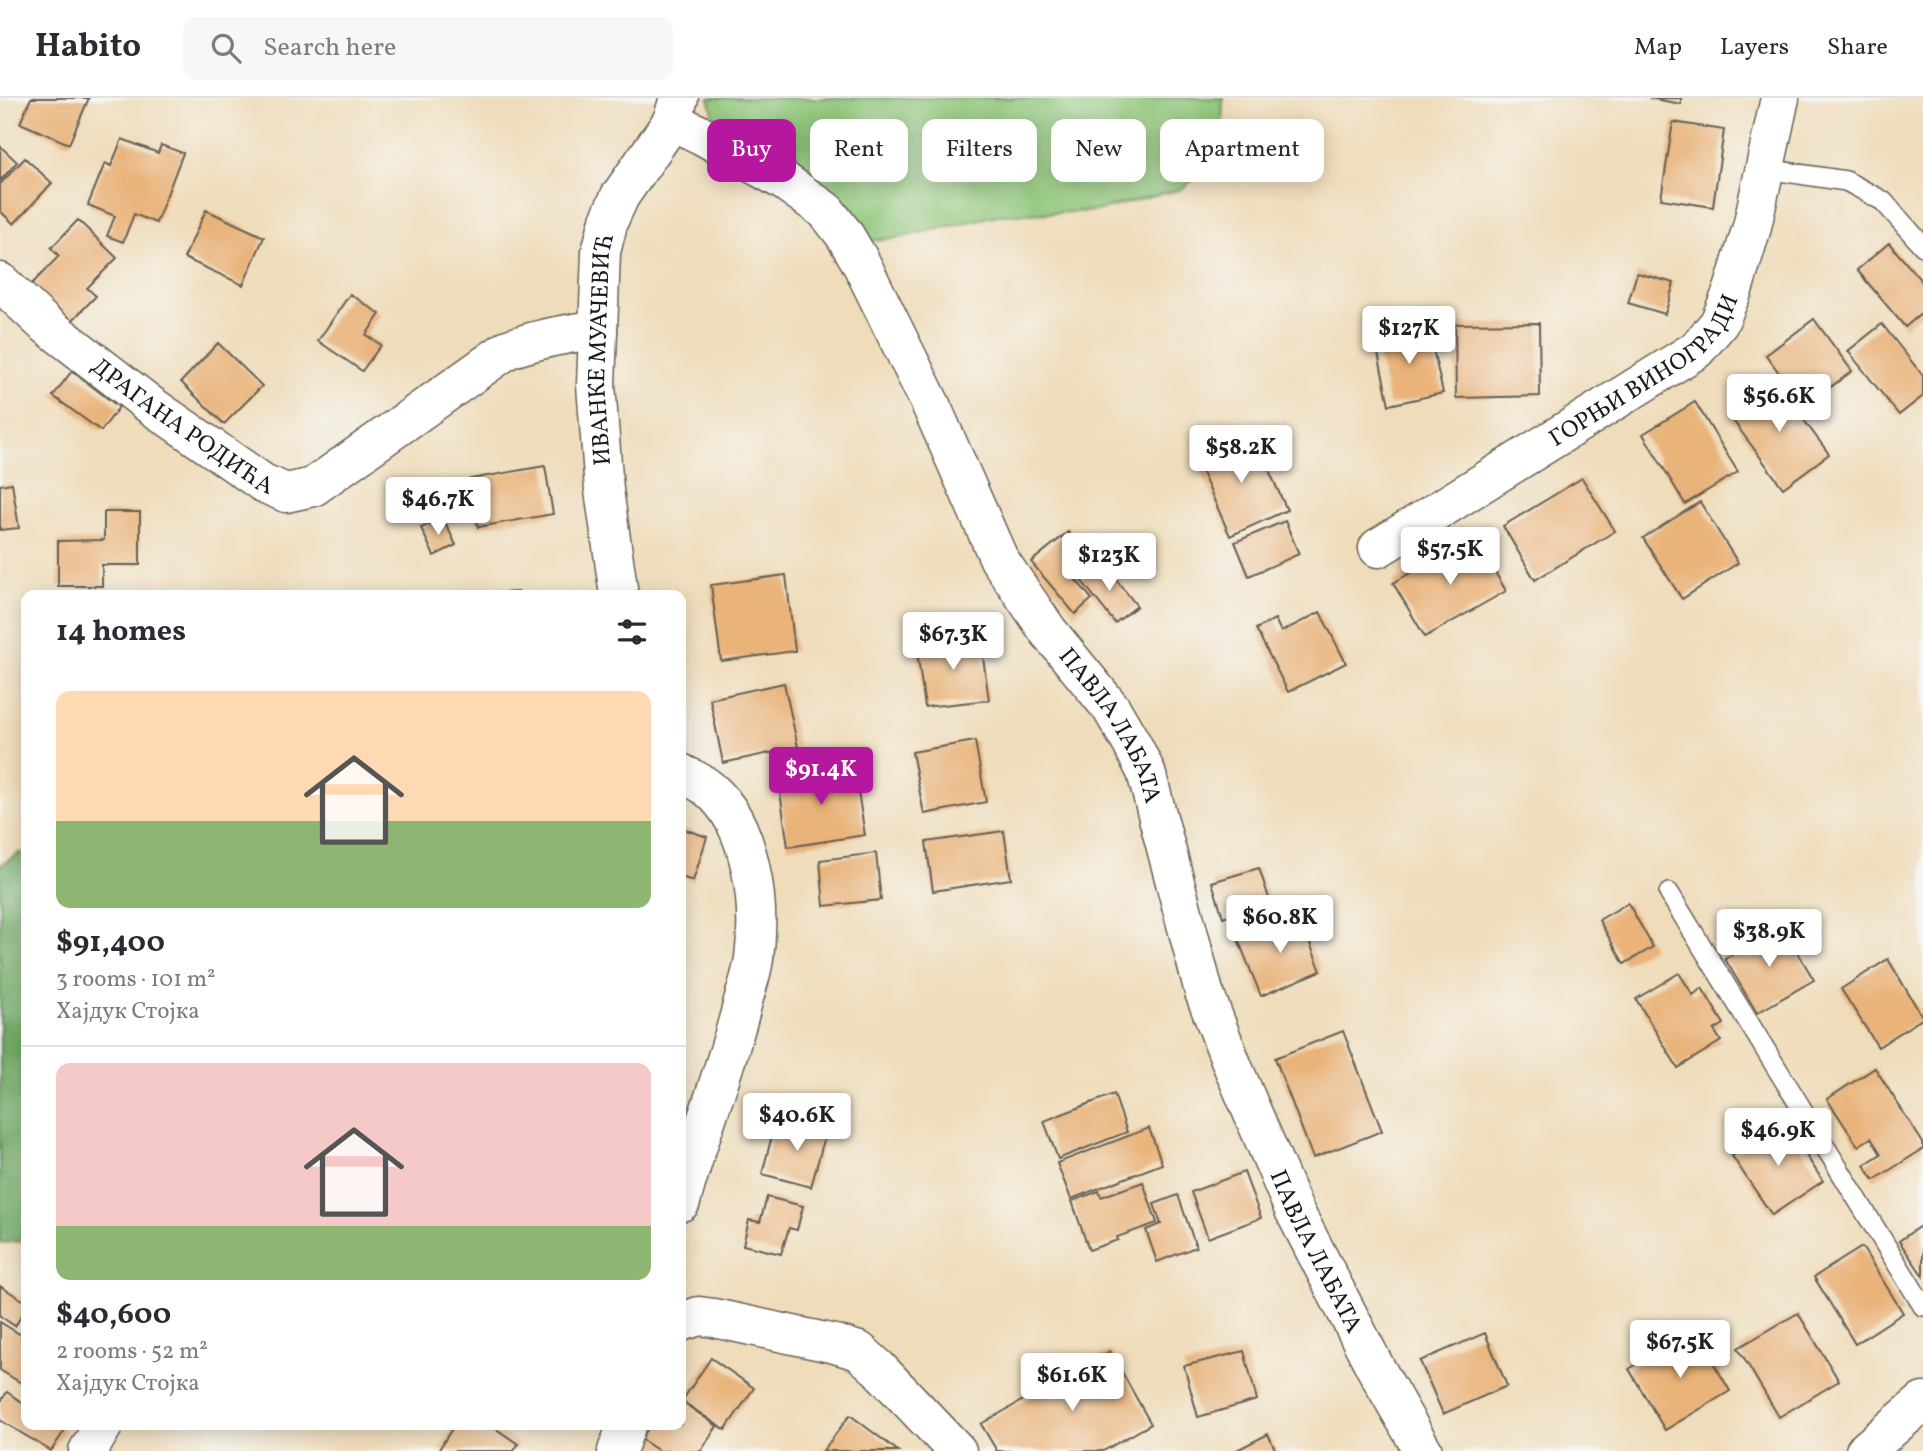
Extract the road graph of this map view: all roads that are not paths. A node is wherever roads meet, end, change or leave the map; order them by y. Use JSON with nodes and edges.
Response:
{"nodes":[{"id":1,"x":1780,"y":98,"type":"edge"},
{"id":2,"x":676,"y":110,"type":"edge"},
{"id":3,"x":1765,"y":169,"type":"junction"},
{"id":4,"x":1923,"y":246,"type":"edge"},
{"id":5,"x":0,"y":282,"type":"edge"},
{"id":6,"x":598,"y":330,"type":"junction"},
{"id":7,"x":1378,"y":548,"type":"dead end"},
{"id":8,"x":618,"y":590,"type":"edge"},
{"id":9,"x":686,"y":776,"type":"edge"},
{"id":10,"x":1669,"y":893,"type":"dead end"},
{"id":11,"x":686,"y":1182,"type":"edge"},
{"id":12,"x":1923,"y":1306,"type":"edge"},
{"id":13,"x":686,"y":1317,"type":"edge"},
{"id":14,"x":1923,"y":1402,"type":"edge"},
{"id":15,"x":100,"y":1430,"type":"edge"},
{"id":16,"x":625,"y":1430,"type":"edge"},
{"id":17,"x":88,"y":1451,"type":"edge"},
{"id":18,"x":617,"y":1451,"type":"edge"},
{"id":19,"x":957,"y":1451,"type":"edge"},
{"id":20,"x":1423,"y":1451,"type":"edge"},
{"id":21,"x":1866,"y":1451,"type":"edge"}],
"edges":[{"from":1,"to":3,"type":"street","name":"ГОРЊИ ВИНОГРАДИ"},
{"from":2,"to":6,"type":"street","name":"ИВАНКЕ МУАЧЕВИЋ"},
{"from":2,"to":20,"type":"street","name":"ПАВЛА ЛАБАТА"},
{"from":3,"to":4,"type":"lane"},
{"from":3,"to":7,"type":"street","name":"ГОРЊИ ВИНОГРАДИ"},
{"from":5,"to":6,"type":"street","name":"ДРАГАНА РОДИЋА"},
{"from":6,"to":8,"type":"street","name":"ИВАНКЕ МУАЧЕВИЋ"},
{"from":9,"to":11,"type":"street"},
{"from":10,"to":12,"type":"lane"},
{"from":13,"to":19,"type":"street"},
{"from":14,"to":21,"type":"street"},
{"from":15,"to":17,"type":"street"},
{"from":16,"to":18,"type":"street"}]}
